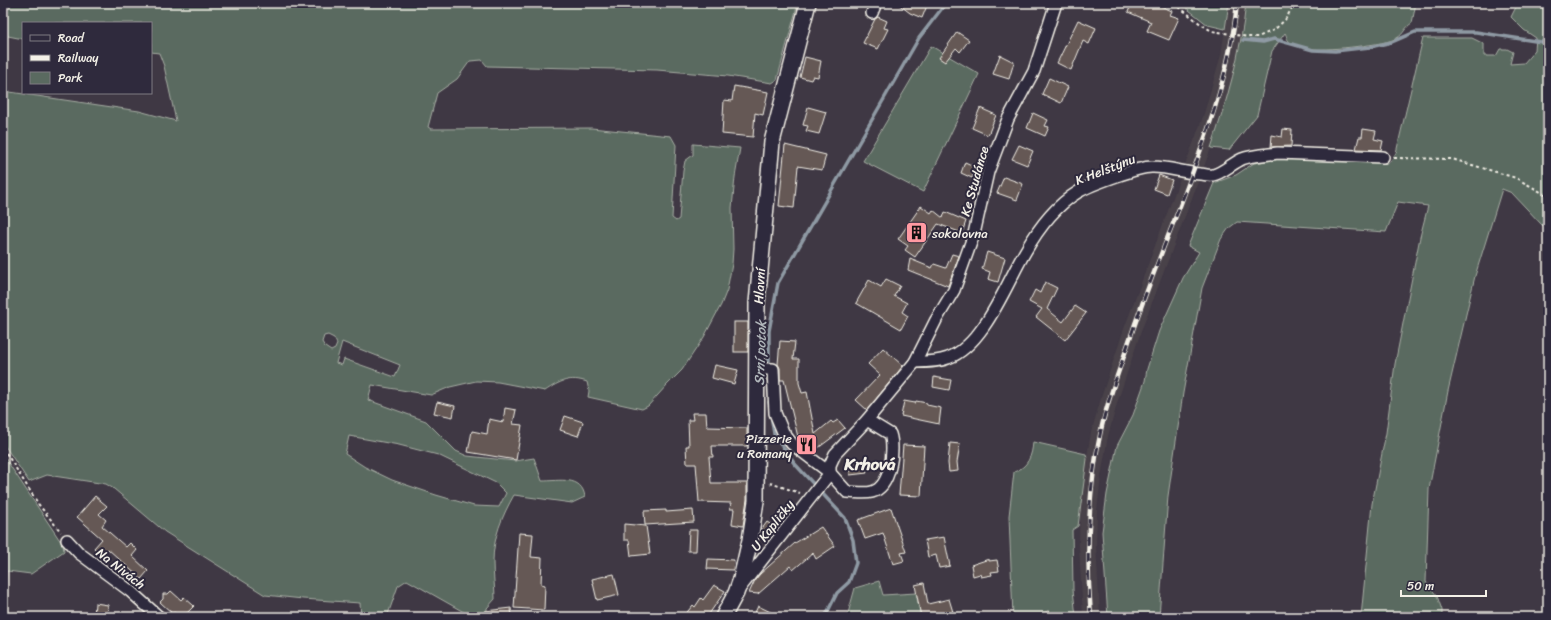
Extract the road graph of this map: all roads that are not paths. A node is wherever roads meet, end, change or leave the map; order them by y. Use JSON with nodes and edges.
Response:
{"nodes":[{"id":1,"x":808,"y":3,"type":"edge"},
{"id":2,"x":1056,"y":3,"type":"edge"},
{"id":3,"x":1383,"y":157,"type":"road end"},
{"id":4,"x":915,"y":362,"type":"junction"},
{"id":5,"x":764,"y":369,"type":"junction"},
{"id":6,"x":867,"y":420,"type":"junction"},
{"id":7,"x":827,"y":478,"type":"junction"},
{"id":8,"x":67,"y":540,"type":"road end"},
{"id":9,"x":736,"y":593,"type":"junction"},
{"id":10,"x":159,"y":617,"type":"edge"},
{"id":11,"x":723,"y":617,"type":"edge"}],
"edges":[{"from":1,"to":5,"type":"street","name":"Hlavní"},
{"from":2,"to":4,"type":"street","name":"Ke Studánce"},
{"from":3,"to":4,"type":"street","name":"K Helštýnu"},
{"from":4,"to":6,"type":"street","name":"Ke Studánce"},
{"from":5,"to":7,"type":"street"},
{"from":5,"to":9,"type":"street","name":"Hlavní"},
{"from":6,"to":7,"type":"street","name":"U Kapličky"},
{"from":6,"to":7,"type":"street"},
{"from":7,"to":9,"type":"street","name":"U Kapličky"},
{"from":8,"to":10,"type":"street","name":"Na Nivách"},
{"from":9,"to":11,"type":"street","name":"Hlavní"}]}
